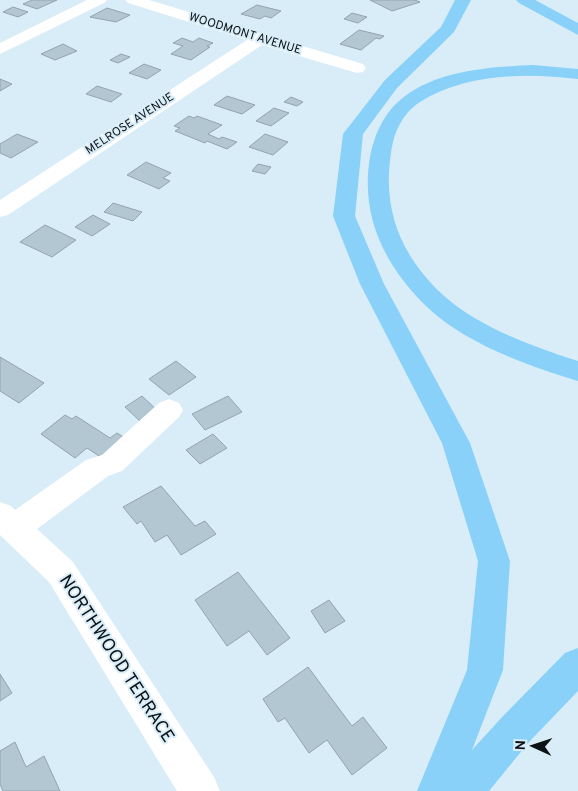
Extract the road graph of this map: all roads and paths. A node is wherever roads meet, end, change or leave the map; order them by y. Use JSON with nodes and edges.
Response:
{"nodes":[{"id":1,"x":99,"y":0,"type":"edge"},
{"id":2,"x":133,"y":0,"type":"edge"},
{"id":3,"x":463,"y":0,"type":"edge"},
{"id":4,"x":524,"y":0,"type":"edge"},
{"id":5,"x":578,"y":30,"type":"edge"},
{"id":6,"x":261,"y":38,"type":"junction"},
{"id":7,"x":0,"y":49,"type":"edge"},
{"id":8,"x":357,"y":68,"type":"dead end"},
{"id":9,"x":578,"y":74,"type":"edge"},
{"id":10,"x":0,"y":210,"type":"edge"},
{"id":11,"x":578,"y":371,"type":"edge"},
{"id":12,"x":169,"y":410,"type":"dead end"},
{"id":13,"x":7,"y":521,"type":"edge"},
{"id":14,"x":578,"y":665,"type":"edge"},
{"id":15,"x":200,"y":791,"type":"edge"},
{"id":16,"x":437,"y":791,"type":"edge"},
{"id":17,"x":463,"y":791,"type":"edge"}],
"edges":[{"from":1,"to":7,"type":"street"},
{"from":2,"to":6,"type":"street","name":"WOODMONT AVENUE"},
{"from":3,"to":16,"type":"highway"},
{"from":4,"to":5,"type":"highway"},
{"from":6,"to":8,"type":"street","name":"WOODMONT AVENUE"},
{"from":6,"to":10,"type":"street","name":"MELROSE AVENUE"},
{"from":9,"to":11,"type":"highway"},
{"from":12,"to":13,"type":"street"},
{"from":13,"to":15,"type":"street","name":"NORTHWOOD TERRACE"},
{"from":14,"to":17,"type":"highway"}]}
